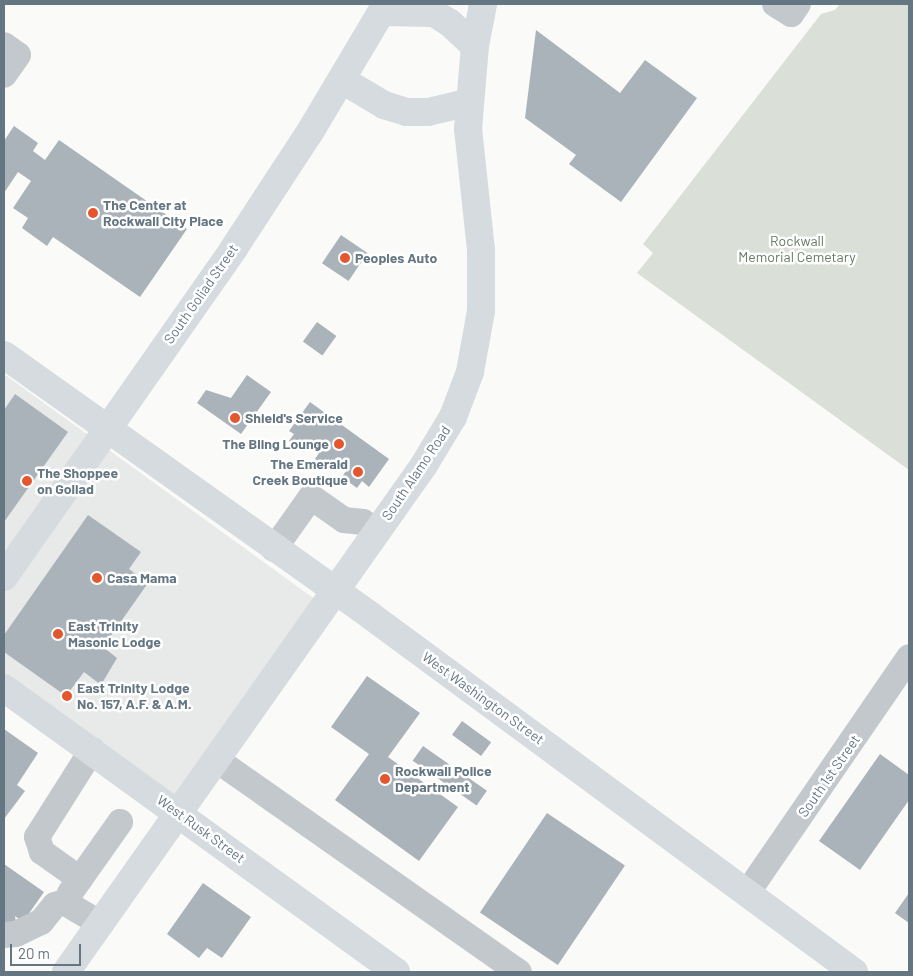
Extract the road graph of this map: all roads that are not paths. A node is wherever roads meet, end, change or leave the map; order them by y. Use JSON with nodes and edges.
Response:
{"nodes":[{"id":1,"x":483,"y":4,"type":"edge"},
{"id":2,"x":775,"y":4,"type":"edge"},
{"id":3,"x":798,"y":4,"type":"edge"},
{"id":4,"x":384,"y":8,"type":"edge"},
{"id":5,"x":475,"y":46,"type":"junction"},
{"id":6,"x":342,"y":80,"type":"junction"},
{"id":7,"x":470,"y":102,"type":"junction"},
{"id":8,"x":4,"y":356,"type":"edge"},
{"id":9,"x":108,"y":429,"type":"junction"},
{"id":10,"x":377,"y":531,"type":"junction"},
{"id":11,"x":274,"y":549,"type":"junction"},
{"id":12,"x":4,"y":577,"type":"edge"},
{"id":13,"x":334,"y":591,"type":"junction"},
{"id":14,"x":909,"y":657,"type":"edge"},
{"id":15,"x":4,"y":688,"type":"edge"},
{"id":16,"x":92,"y":750,"type":"junction"},
{"id":17,"x":217,"y":760,"type":"junction"},
{"id":18,"x":180,"y":813,"type":"junction"},
{"id":19,"x":120,"y":822,"type":"dead end"},
{"id":20,"x":80,"y":879,"type":"junction"},
{"id":21,"x":747,"y":893,"type":"junction"},
{"id":22,"x":64,"y":902,"type":"junction"},
{"id":23,"x":101,"y":924,"type":"junction"},
{"id":24,"x":4,"y":936,"type":"edge"},
{"id":25,"x":392,"y":971,"type":"edge"},
{"id":26,"x":66,"y":972,"type":"edge"},
{"id":27,"x":519,"y":972,"type":"edge"},
{"id":28,"x":854,"y":972,"type":"edge"}],
"edges":[{"from":1,"to":5,"type":"main road"},
{"from":2,"to":3,"type":"street"},
{"from":4,"to":5,"type":"main road"},
{"from":4,"to":6,"type":"main road","name":"South Goliad Street"},
{"from":5,"to":7,"type":"main road","name":"South Alamo Road"},
{"from":6,"to":7,"type":"main road"},
{"from":6,"to":9,"type":"main road","name":"South Goliad Street"},
{"from":7,"to":10,"type":"main road","name":"South Alamo Road"},
{"from":8,"to":9,"type":"main road","name":"West Washington Street"},
{"from":9,"to":11,"type":"main road","name":"West Washington Street"},
{"from":9,"to":12,"type":"main road","name":"South Goliad Street"},
{"from":10,"to":11,"type":"street"},
{"from":10,"to":13,"type":"main road","name":"South Alamo Road"},
{"from":11,"to":13,"type":"main road","name":"West Washington Street"},
{"from":13,"to":17,"type":"main road","name":"South Alamo Road"},
{"from":13,"to":21,"type":"main road","name":"West Washington Street"},
{"from":14,"to":21,"type":"street","name":"South 1st Street"},
{"from":15,"to":16,"type":"main road","name":"West Rusk Street"},
{"from":16,"to":18,"type":"main road","name":"West Rusk Street"},
{"from":16,"to":20,"type":"street"},
{"from":17,"to":18,"type":"main road","name":"South Alamo Road"},
{"from":17,"to":27,"type":"street"},
{"from":18,"to":23,"type":"main road","name":"South Alamo Road"},
{"from":18,"to":25,"type":"main road","name":"West Rusk Street"},
{"from":19,"to":20,"type":"street"},
{"from":20,"to":22,"type":"street"},
{"from":21,"to":28,"type":"main road","name":"West Washington Street"},
{"from":22,"to":23,"type":"street"},
{"from":22,"to":24,"type":"street"},
{"from":23,"to":26,"type":"main road","name":"South Alamo Road"}]}
